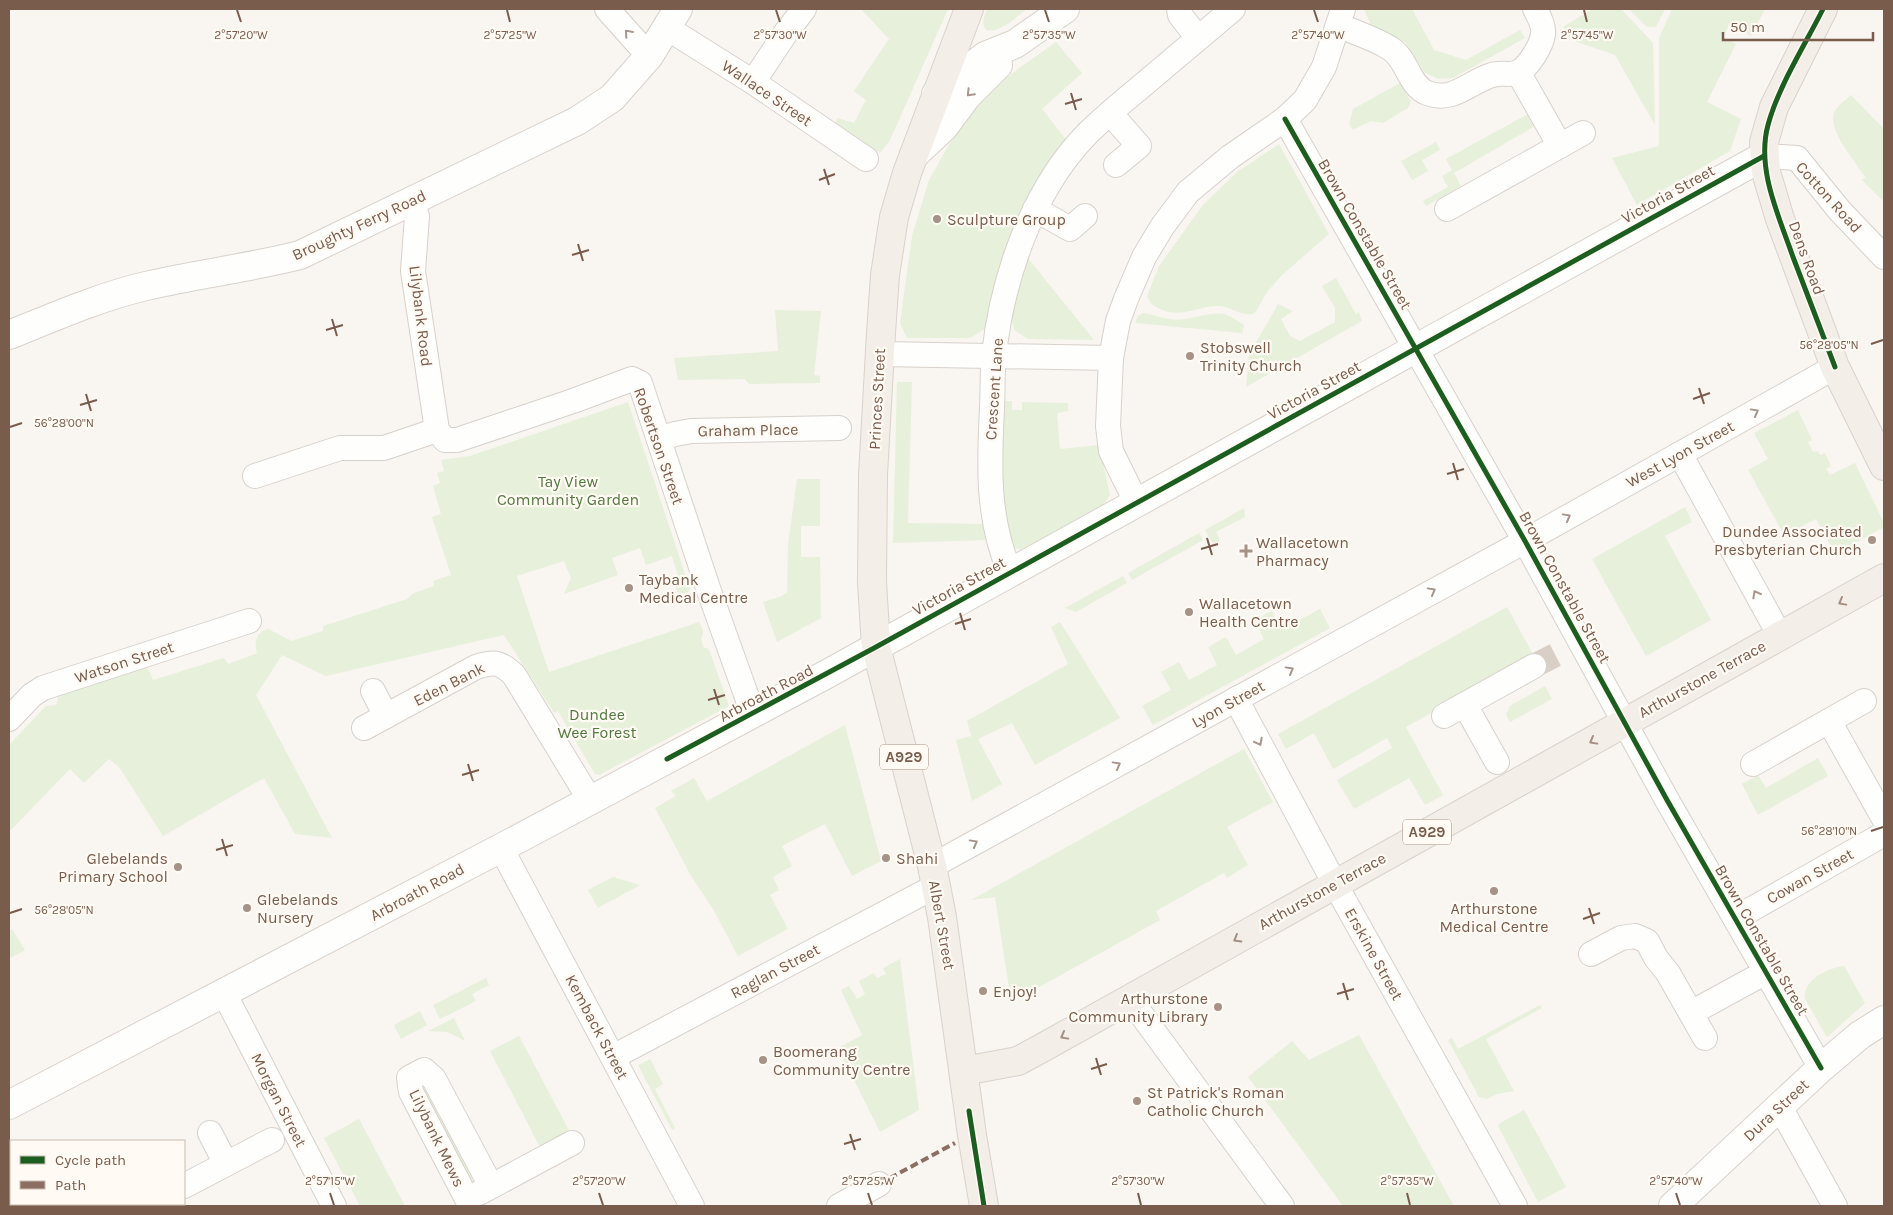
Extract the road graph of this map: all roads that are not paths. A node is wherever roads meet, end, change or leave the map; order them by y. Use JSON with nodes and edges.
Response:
{"nodes":[{"id":1,"x":607,"y":9,"type":"edge"},
{"id":2,"x":804,"y":9,"type":"edge"},
{"id":3,"x":969,"y":9,"type":"edge"},
{"id":4,"x":1065,"y":9,"type":"edge"},
{"id":5,"x":1180,"y":9,"type":"edge"},
{"id":6,"x":1233,"y":9,"type":"edge"},
{"id":7,"x":1535,"y":9,"type":"edge"},
{"id":8,"x":1823,"y":9,"type":"edge"},
{"id":9,"x":1341,"y":17,"type":"edge"},
{"id":10,"x":672,"y":18,"type":"edge"},
{"id":11,"x":1198,"y":38,"type":"junction"},
{"id":12,"x":1015,"y":44,"type":"junction"},
{"id":13,"x":649,"y":56,"type":"junction"},
{"id":14,"x":1518,"y":72,"type":"junction"},
{"id":15,"x":753,"y":82,"type":"junction"},
{"id":16,"x":936,"y":94,"type":"junction"},
{"id":17,"x":1110,"y":113,"type":"junction"},
{"id":18,"x":1285,"y":118,"type":"junction"},
{"id":19,"x":1584,"y":133,"type":"dead end"},
{"id":20,"x":1560,"y":146,"type":"junction"},
{"id":21,"x":914,"y":155,"type":"junction"},
{"id":22,"x":1764,"y":156,"type":"junction"},
{"id":23,"x":866,"y":159,"type":"dead end"},
{"id":24,"x":1116,"y":165,"type":"dead end"},
{"id":25,"x":412,"y":201,"type":"junction"},
{"id":26,"x":1447,"y":208,"type":"dead end"},
{"id":27,"x":1035,"y":209,"type":"junction"},
{"id":28,"x":1085,"y":216,"type":"dead end"},
{"id":29,"x":1884,"y":257,"type":"edge"},
{"id":30,"x":9,"y":335,"type":"edge"},
{"id":31,"x":1415,"y":348,"type":"junction"},
{"id":32,"x":880,"y":354,"type":"junction"},
{"id":33,"x":993,"y":356,"type":"junction"},
{"id":34,"x":1111,"y":358,"type":"junction"},
{"id":35,"x":1835,"y":367,"type":"junction"},
{"id":36,"x":839,"y":428,"type":"dead end"},
{"id":37,"x":437,"y":430,"type":"junction"},
{"id":38,"x":659,"y":439,"type":"junction"},
{"id":39,"x":1680,"y":454,"type":"junction"},
{"id":40,"x":1884,"y":466,"type":"edge"},
{"id":41,"x":255,"y":476,"type":"dead end"},
{"id":42,"x":1136,"y":502,"type":"junction"},
{"id":43,"x":1525,"y":541,"type":"junction"},
{"id":44,"x":1010,"y":572,"type":"junction"},
{"id":45,"x":1884,"y":578,"type":"edge"},
{"id":46,"x":249,"y":621,"type":"dead end"},
{"id":47,"x":1780,"y":636,"type":"junction"},
{"id":48,"x":876,"y":648,"type":"junction"},
{"id":49,"x":1534,"y":666,"type":"tunnel mouth"},
{"id":50,"x":373,"y":691,"type":"dead end"},
{"id":51,"x":1236,"y":699,"type":"junction"},
{"id":52,"x":1864,"y":702,"type":"dead end"},
{"id":53,"x":1465,"y":705,"type":"junction"},
{"id":54,"x":753,"y":714,"type":"junction"},
{"id":55,"x":386,"y":716,"type":"junction"},
{"id":56,"x":1444,"y":716,"type":"dead end"},
{"id":57,"x":9,"y":719,"type":"edge"},
{"id":58,"x":1829,"y":721,"type":"junction"},
{"id":59,"x":1626,"y":722,"type":"junction"},
{"id":60,"x":364,"y":728,"type":"dead end"},
{"id":61,"x":1497,"y":762,"type":"dead end"},
{"id":62,"x":1753,"y":764,"type":"dead end"},
{"id":63,"x":590,"y":800,"type":"junction"},
{"id":64,"x":1884,"y":819,"type":"edge"},
{"id":65,"x":1884,"y":834,"type":"edge"},
{"id":66,"x":501,"y":848,"type":"junction"},
{"id":67,"x":934,"y":876,"type":"junction"},
{"id":68,"x":1335,"y":884,"type":"junction"},
{"id":69,"x":1736,"y":918,"type":"junction"},
{"id":70,"x":1591,"y":954,"type":"dead end"},
{"id":71,"x":1766,"y":972,"type":"junction"},
{"id":72,"x":224,"y":993,"type":"junction"},
{"id":73,"x":1130,"y":1000,"type":"junction"},
{"id":74,"x":1691,"y":1013,"type":"junction"},
{"id":75,"x":1884,"y":1020,"type":"edge"},
{"id":76,"x":1705,"y":1038,"type":"dead end"},
{"id":77,"x":613,"y":1057,"type":"junction"},
{"id":78,"x":1821,"y":1068,"type":"junction"},
{"id":79,"x":964,"y":1071,"type":"junction"},
{"id":80,"x":9,"y":1105,"type":"edge"},
{"id":81,"x":1780,"y":1107,"type":"junction"},
{"id":82,"x":210,"y":1133,"type":"dead end"},
{"id":83,"x":272,"y":1140,"type":"dead end"},
{"id":84,"x":572,"y":1144,"type":"dead end"},
{"id":85,"x":226,"y":1164,"type":"junction"},
{"id":86,"x":879,"y":1184,"type":"dead end"},
{"id":87,"x":185,"y":1185,"type":"edge"},
{"id":88,"x":491,"y":1186,"type":"junction"},
{"id":89,"x":461,"y":1203,"type":"edge"},
{"id":90,"x":334,"y":1206,"type":"edge"},
{"id":91,"x":692,"y":1206,"type":"edge"},
{"id":92,"x":839,"y":1206,"type":"edge"},
{"id":93,"x":984,"y":1206,"type":"edge"},
{"id":94,"x":1282,"y":1206,"type":"edge"},
{"id":95,"x":1515,"y":1206,"type":"edge"},
{"id":96,"x":1673,"y":1206,"type":"edge"},
{"id":97,"x":1835,"y":1206,"type":"edge"}],
"edges":[{"from":13,"to":1,"type":"street","one_way":true},
{"from":2,"to":15,"type":"street"},
{"from":3,"to":16,"type":"main road"},
{"from":4,"to":12,"type":"main road","name":"Princes Street"},
{"from":5,"to":11,"type":"street"},
{"from":6,"to":11,"type":"street","name":"Crescent Lane"},
{"from":7,"to":14,"type":"street"},
{"from":8,"to":22,"type":"main road","name":"Dens Road"},
{"from":9,"to":14,"type":"street"},
{"from":9,"to":18,"type":"street"},
{"from":10,"to":13,"type":"main road","name":"Broughty Ferry Road"},
{"from":10,"to":15,"type":"street","name":"Wallace Street"},
{"from":11,"to":17,"type":"street","name":"Crescent Lane"},
{"from":12,"to":16,"type":"main road","name":"Princes Street"},
{"from":12,"to":21,"type":"main road","name":"Princes Street","one_way":true},
{"from":13,"to":25,"type":"main road","name":"Broughty Ferry Road"},
{"from":14,"to":20,"type":"street"},
{"from":15,"to":23,"type":"street","name":"Wallace Street"},
{"from":16,"to":21,"type":"main road","name":"Princes Street"},
{"from":17,"to":24,"type":"street"},
{"from":17,"to":27,"type":"street","name":"Crescent Lane"},
{"from":18,"to":31,"type":"street","name":"Brown Constable Street"},
{"from":18,"to":34,"type":"street"},
{"from":19,"to":20,"type":"street"},
{"from":20,"to":26,"type":"street"},
{"from":21,"to":32,"type":"main road","name":"Princes Street"},
{"from":22,"to":29,"type":"street","name":"Cotton Road"},
{"from":22,"to":31,"type":"main road","name":"Victoria Street"},
{"from":22,"to":35,"type":"main road","name":"Dens Road"},
{"from":25,"to":30,"type":"main road","name":"Broughty Ferry Road"},
{"from":25,"to":37,"type":"street","name":"Lilybank Road"},
{"from":27,"to":28,"type":"street"},
{"from":27,"to":33,"type":"street","name":"Crescent Lane"},
{"from":31,"to":42,"type":"main road","name":"Victoria Street"},
{"from":31,"to":43,"type":"street","name":"Brown Constable Street"},
{"from":32,"to":33,"type":"street"},
{"from":32,"to":48,"type":"main road","name":"Princes Street"},
{"from":33,"to":34,"type":"street"},
{"from":33,"to":44,"type":"street","name":"Crescent Lane"},
{"from":34,"to":42,"type":"street"},
{"from":39,"to":35,"type":"street","name":"West Lyon Street","one_way":true},
{"from":35,"to":40,"type":"main road","name":"Dens Road"},
{"from":36,"to":38,"type":"street","name":"Graham Place"},
{"from":37,"to":38,"type":"street","name":"Robertson Street"},
{"from":37,"to":41,"type":"street"},
{"from":38,"to":54,"type":"street","name":"Robertson Street"},
{"from":43,"to":39,"type":"street","name":"West Lyon Street","one_way":true},
{"from":47,"to":39,"type":"street","one_way":true},
{"from":42,"to":44,"type":"main road","name":"Victoria Street"},
{"from":51,"to":43,"type":"street","name":"Lyon Street","one_way":true},
{"from":43,"to":59,"type":"street","name":"Brown Constable Street"},
{"from":44,"to":48,"type":"main road","name":"Victoria Street"},
{"from":45,"to":47,"type":"main road","name":"Arthurstone Terrace","number":"A929","one_way":true},
{"from":46,"to":57,"type":"street","name":"Watson Street"},
{"from":47,"to":59,"type":"main road","name":"Arthurstone Terrace","number":"A929"},
{"from":48,"to":54,"type":"main road","name":"Arbroath Road"},
{"from":48,"to":67,"type":"main road","name":"Albert Street","number":"A929"},
{"from":49,"to":53,"type":"street"},
{"from":50,"to":55,"type":"street"},
{"from":67,"to":51,"type":"street","name":"Lyon Street","one_way":true},
{"from":51,"to":68,"type":"street","name":"Erskine Street","one_way":true},
{"from":52,"to":58,"type":"street"},
{"from":53,"to":56,"type":"street"},
{"from":53,"to":61,"type":"street"},
{"from":54,"to":63,"type":"main road","name":"Arbroath Road"},
{"from":55,"to":60,"type":"street","name":"Eden Bank"},
{"from":55,"to":63,"type":"street","name":"Eden Bank"},
{"from":58,"to":62,"type":"street"},
{"from":58,"to":64,"type":"street"},
{"from":59,"to":68,"type":"main road","name":"Arthurstone Terrace","number":"A929","one_way":true},
{"from":59,"to":69,"type":"street","name":"Brown Constable Street"},
{"from":63,"to":66,"type":"main road","name":"Arbroath Road"},
{"from":65,"to":69,"type":"street","name":"Cowan Street"},
{"from":66,"to":72,"type":"main road","name":"Arbroath Road"},
{"from":66,"to":77,"type":"street","name":"Kemback Street"},
{"from":67,"to":77,"type":"street","name":"Raglan Street"},
{"from":67,"to":79,"type":"main road","name":"Albert Street","number":"A929"},
{"from":68,"to":73,"type":"main road","name":"Arthurstone Terrace","number":"A929","one_way":true},
{"from":68,"to":95,"type":"street","name":"Erskine Street"},
{"from":69,"to":71,"type":"street","name":"Brown Constable Street"},
{"from":70,"to":74,"type":"street"},
{"from":71,"to":74,"type":"street"},
{"from":71,"to":78,"type":"street","name":"Brown Constable Street"},
{"from":72,"to":80,"type":"main road","name":"Arbroath Road"},
{"from":72,"to":90,"type":"street","name":"Morgan Street"},
{"from":73,"to":79,"type":"main road","name":"Arthurstone Terrace","number":"A929","one_way":true},
{"from":73,"to":94,"type":"street"},
{"from":74,"to":76,"type":"street"},
{"from":75,"to":78,"type":"main road","name":"Dura Street"},
{"from":77,"to":91,"type":"street","name":"Kemback Street"},
{"from":78,"to":81,"type":"main road","name":"Dura Street"},
{"from":79,"to":93,"type":"main road","name":"Albert Street","number":"A929"},
{"from":81,"to":96,"type":"main road","name":"Dura Street"},
{"from":81,"to":97,"type":"street"},
{"from":82,"to":85,"type":"street"},
{"from":83,"to":85,"type":"street"},
{"from":84,"to":88,"type":"street","name":"Lilybank Mews"},
{"from":85,"to":87,"type":"street"},
{"from":86,"to":92,"type":"street"},
{"from":88,"to":89,"type":"street","name":"Lilybank Mews"},
{"from":88,"to":89,"type":"street","name":"Lilybank Mews"}]}
